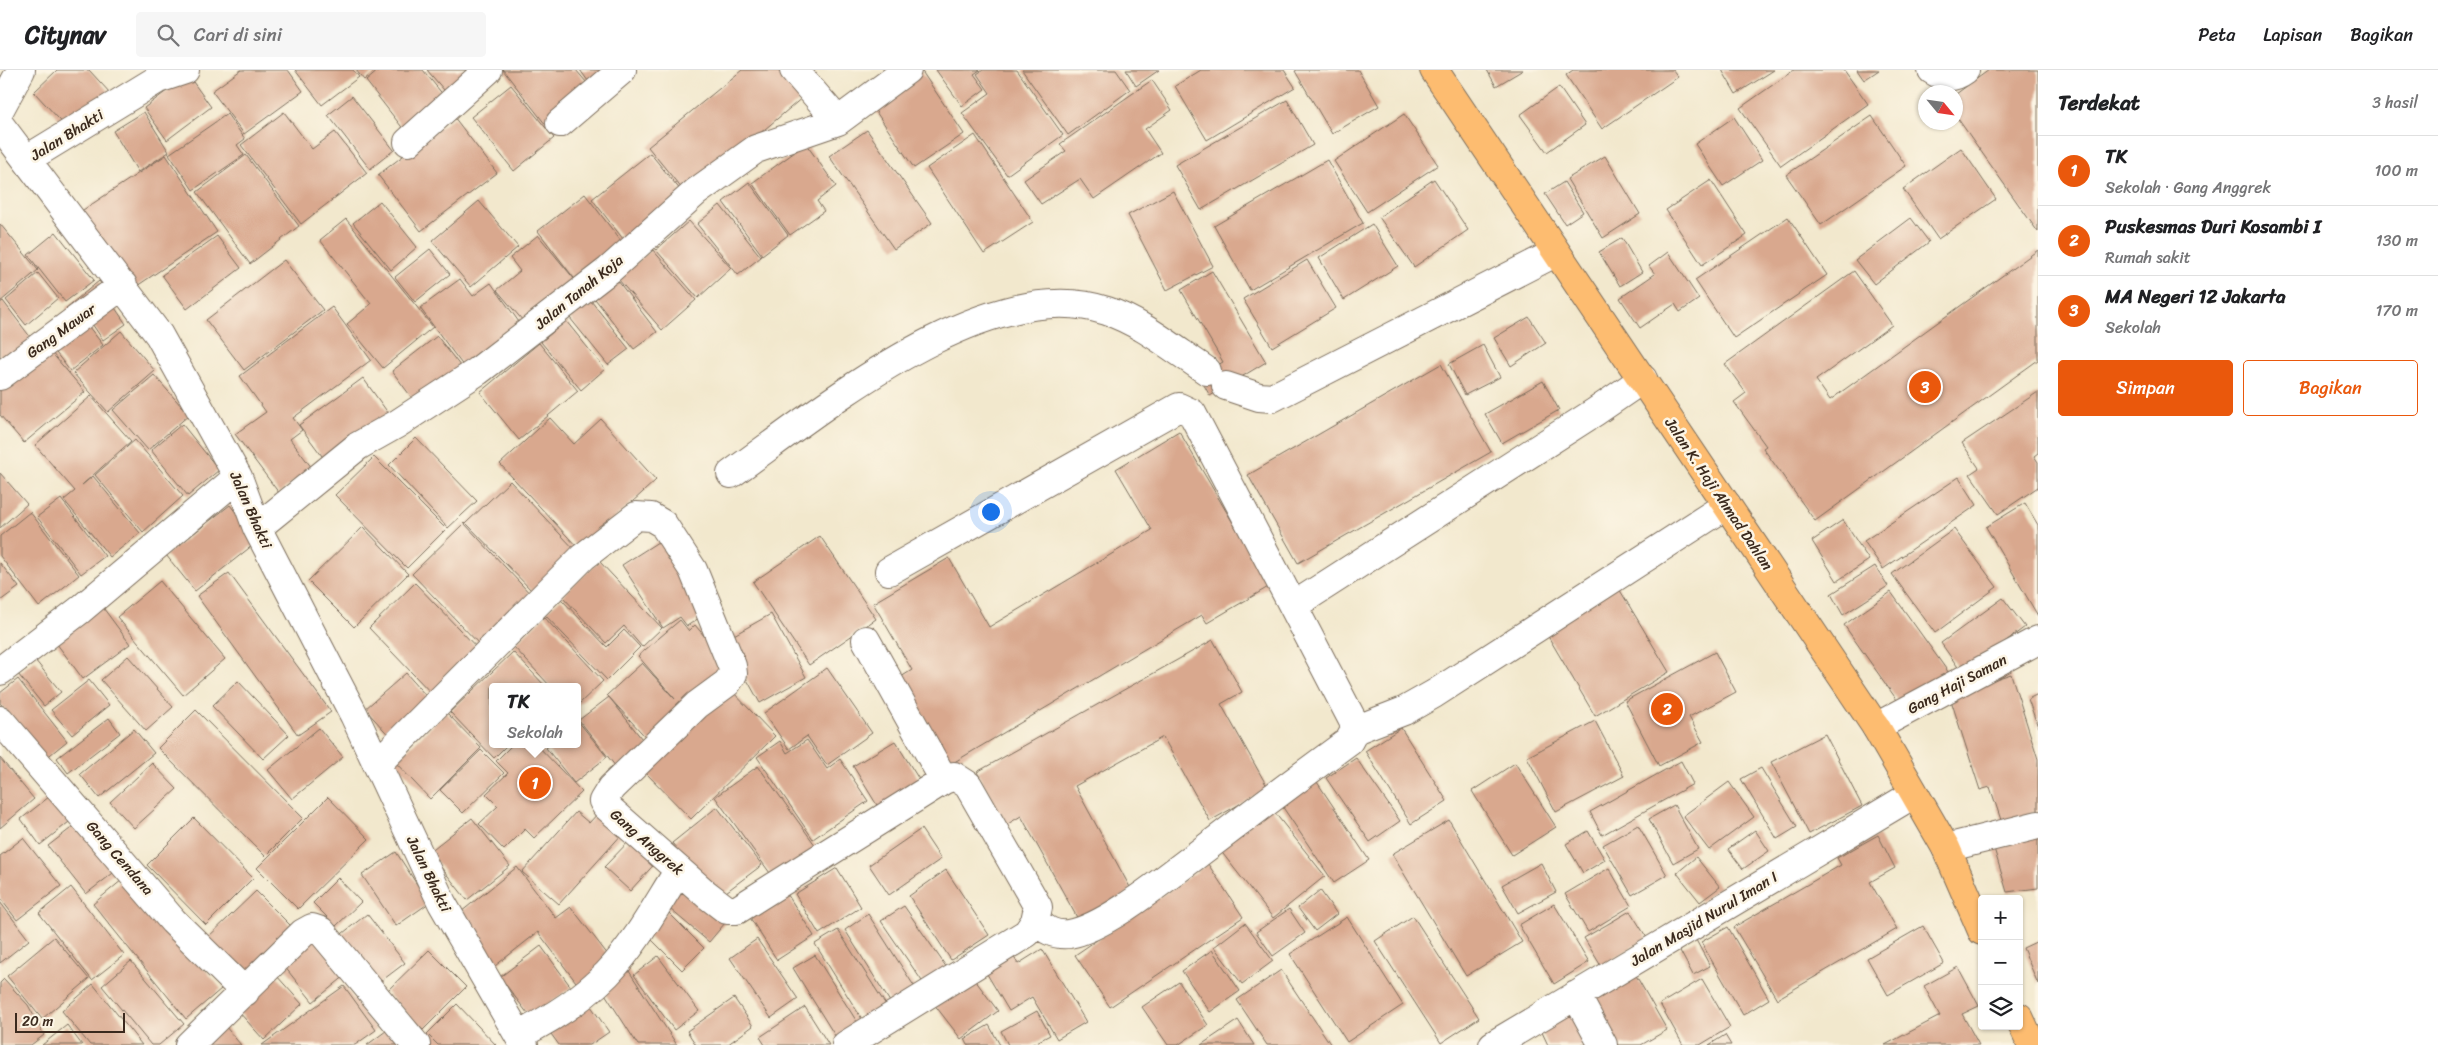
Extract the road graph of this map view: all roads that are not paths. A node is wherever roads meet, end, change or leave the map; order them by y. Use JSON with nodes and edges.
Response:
{"nodes":[{"id":1,"x":21,"y":70,"type":"edge"},
{"id":2,"x":185,"y":70,"type":"edge"},
{"id":3,"x":488,"y":70,"type":"edge"},
{"id":4,"x":622,"y":70,"type":"edge"},
{"id":5,"x":794,"y":70,"type":"edge"},
{"id":6,"x":907,"y":70,"type":"edge"},
{"id":7,"x":1434,"y":70,"type":"edge"},
{"id":8,"x":1932,"y":70,"type":"edge"},
{"id":9,"x":1965,"y":70,"type":"edge"},
{"id":10,"x":0,"y":109,"type":"edge"},
{"id":11,"x":838,"y":121,"type":"junction"},
{"id":12,"x":560,"y":123,"type":"dead end"},
{"id":13,"x":0,"y":125,"type":"edge"},
{"id":14,"x":408,"y":142,"type":"dead end"},
{"id":15,"x":26,"y":159,"type":"junction"},
{"id":16,"x":1555,"y":253,"type":"junction"},
{"id":17,"x":122,"y":285,"type":"junction"},
{"id":18,"x":0,"y":376,"type":"edge"},
{"id":19,"x":1642,"y":380,"type":"junction"},
{"id":20,"x":731,"y":474,"type":"dead end"},
{"id":21,"x":238,"y":477,"type":"junction"},
{"id":22,"x":1727,"y":505,"type":"junction"},
{"id":23,"x":257,"y":528,"type":"junction"},
{"id":24,"x":889,"y":571,"type":"dead end"},
{"id":25,"x":1293,"y":606,"type":"junction"},
{"id":26,"x":866,"y":640,"type":"dead end"},
{"id":27,"x":2038,"y":640,"type":"edge"},
{"id":28,"x":0,"y":671,"type":"edge"},
{"id":29,"x":0,"y":720,"type":"edge"},
{"id":30,"x":1876,"y":727,"type":"junction"},
{"id":31,"x":1355,"y":730,"type":"junction"},
{"id":32,"x":377,"y":764,"type":"junction"},
{"id":33,"x":944,"y":780,"type":"junction"},
{"id":34,"x":1914,"y":794,"type":"junction"},
{"id":35,"x":2038,"y":825,"type":"edge"},
{"id":36,"x":1946,"y":848,"type":"junction"},
{"id":37,"x":679,"y":870,"type":"junction"},
{"id":38,"x":1035,"y":920,"type":"junction"},
{"id":39,"x":1978,"y":922,"type":"edge"},
{"id":40,"x":245,"y":992,"type":"junction"},
{"id":41,"x":1576,"y":995,"type":"junction"},
{"id":42,"x":2023,"y":1025,"type":"edge"},
{"id":43,"x":521,"y":1040,"type":"edge"},
{"id":44,"x":189,"y":1045,"type":"edge"},
{"id":45,"x":416,"y":1045,"type":"edge"},
{"id":46,"x":846,"y":1045,"type":"edge"},
{"id":47,"x":1493,"y":1045,"type":"edge"},
{"id":48,"x":1603,"y":1045,"type":"edge"},
{"id":49,"x":2032,"y":1045,"type":"edge"}],
"edges":[{"from":1,"to":10,"type":"street"},
{"from":2,"to":15,"type":"street","name":"Jalan Bhakti"},
{"from":3,"to":14,"type":"street"},
{"from":4,"to":12,"type":"street"},
{"from":5,"to":11,"type":"street"},
{"from":6,"to":11,"type":"street","name":"Jalan Tanah Koja"},
{"from":7,"to":16,"type":"main road","name":"Jalan K. Haji Ahmad Dahlan"},
{"from":8,"to":9,"type":"street"},
{"from":11,"to":23,"type":"street","name":"Jalan Tanah Koja"},
{"from":13,"to":15,"type":"street"},
{"from":15,"to":17,"type":"street","name":"Jalan Bhakti"},
{"from":16,"to":19,"type":"main road","name":"Jalan K. Haji Ahmad Dahlan"},
{"from":16,"to":20,"type":"street"},
{"from":17,"to":18,"type":"street","name":"Gang Mawar"},
{"from":17,"to":21,"type":"street","name":"Jalan Bhakti"},
{"from":19,"to":22,"type":"main road","name":"Jalan K. Haji Ahmad Dahlan"},
{"from":19,"to":25,"type":"street"},
{"from":21,"to":23,"type":"street","name":"Jalan Bhakti"},
{"from":21,"to":28,"type":"street"},
{"from":22,"to":30,"type":"main road","name":"Jalan K. Haji Ahmad Dahlan"},
{"from":22,"to":31,"type":"street"},
{"from":23,"to":32,"type":"street","name":"Jalan Bhakti"},
{"from":24,"to":25,"type":"street"},
{"from":25,"to":31,"type":"street"},
{"from":26,"to":33,"type":"street"},
{"from":27,"to":30,"type":"street","name":"Gang Haji Saman"},
{"from":29,"to":40,"type":"street","name":"Gang Cendana"},
{"from":30,"to":34,"type":"main road","name":"Jalan K. Haji Ahmad Dahlan"},
{"from":31,"to":38,"type":"street"},
{"from":32,"to":37,"type":"street","name":"Gang Anggrek"},
{"from":32,"to":43,"type":"street","name":"Jalan Bhakti"},
{"from":33,"to":37,"type":"street","name":"Gang Anggrek"},
{"from":33,"to":38,"type":"street"},
{"from":34,"to":36,"type":"main road","name":"Jalan K. Haji Ahmad Dahlan"},
{"from":34,"to":41,"type":"street","name":"Jalan Masjid Nurul Iman I"},
{"from":35,"to":36,"type":"street"},
{"from":36,"to":39,"type":"main road","name":"Jalan K. Haji Ahmad Dahlan"},
{"from":37,"to":43,"type":"street"},
{"from":38,"to":46,"type":"street"},
{"from":40,"to":44,"type":"street"},
{"from":40,"to":45,"type":"street"},
{"from":41,"to":47,"type":"street","name":"Jalan Masjid Nurul Iman I"},
{"from":41,"to":48,"type":"street"},
{"from":42,"to":49,"type":"main road"}]}
